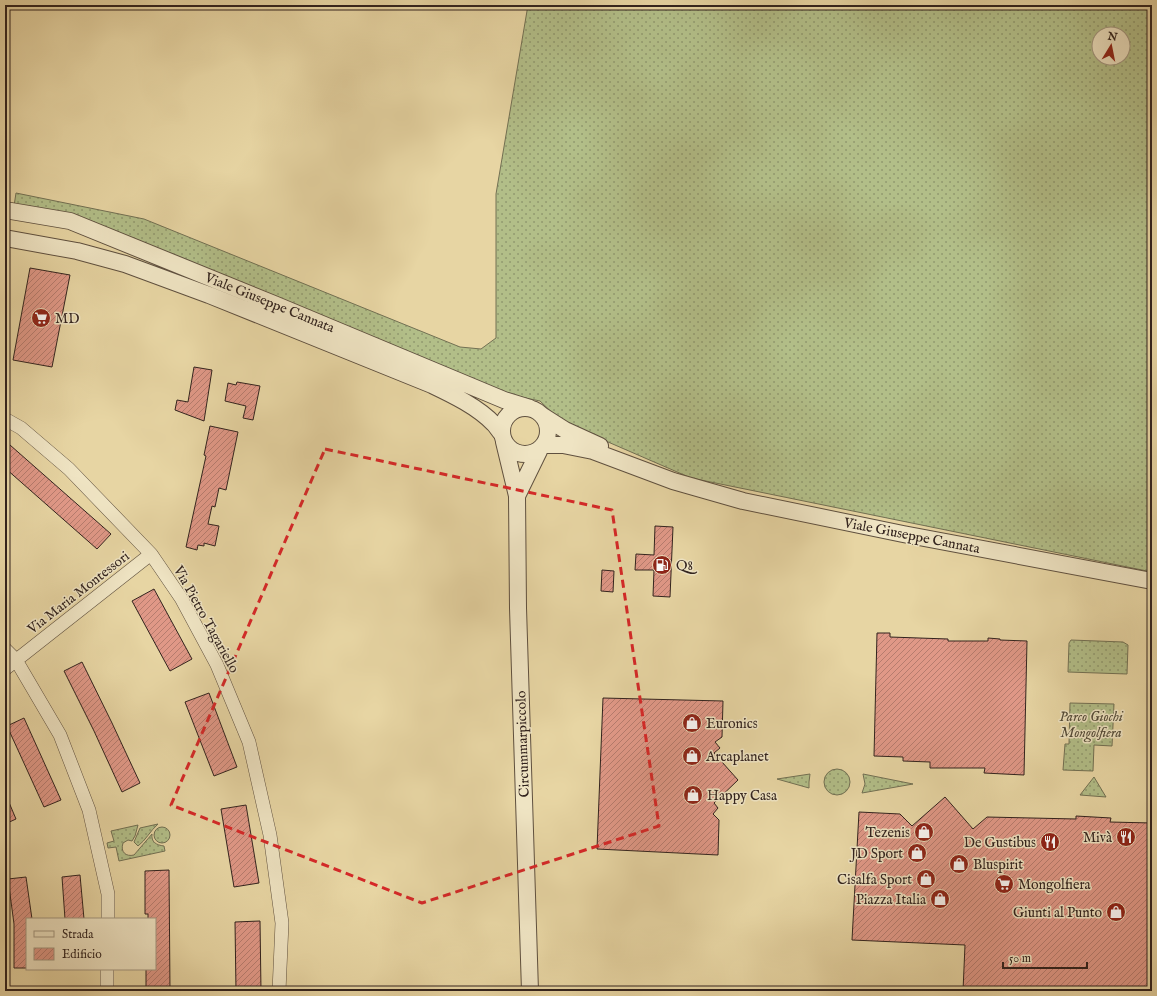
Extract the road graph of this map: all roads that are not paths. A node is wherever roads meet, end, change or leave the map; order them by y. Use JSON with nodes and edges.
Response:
{"nodes":[{"id":1,"x":5,"y":210,"type":"edge"},
{"id":2,"x":5,"y":238,"type":"edge"},
{"id":3,"x":537,"y":412,"type":"junction"},
{"id":4,"x":5,"y":419,"type":"edge"},
{"id":5,"x":503,"y":438,"type":"junction"},
{"id":6,"x":542,"y":448,"type":"junction"},
{"id":7,"x":673,"y":481,"type":"junction"},
{"id":8,"x":518,"y":496,"type":"junction"},
{"id":9,"x":151,"y":554,"type":"junction"},
{"id":10,"x":1152,"y":581,"type":"edge"},
{"id":11,"x":5,"y":649,"type":"edge"},
{"id":12,"x":16,"y":660,"type":"junction"},
{"id":13,"x":5,"y":669,"type":"edge"},
{"id":14,"x":108,"y":918,"type":"edge"},
{"id":15,"x":107,"y":970,"type":"edge"},
{"id":16,"x":107,"y":991,"type":"edge"},
{"id":17,"x":279,"y":991,"type":"edge"},
{"id":18,"x":530,"y":991,"type":"edge"}],
"edges":[{"from":1,"to":3,"type":"street","name":"Viale Giuseppe Cannata"},
{"from":2,"to":5,"type":"street","name":"Viale Giuseppe Cannata"},
{"from":3,"to":5,"type":"street"},
{"from":3,"to":6,"type":"street"},
{"from":3,"to":7,"type":"street","name":"Viale Giuseppe Cannata"},
{"from":4,"to":9,"type":"street","name":"Via Pietro Tagariello"},
{"from":5,"to":6,"type":"street"},
{"from":5,"to":8,"type":"street","name":"Circummarpiccolo"},
{"from":6,"to":7,"type":"street","name":"Viale Giuseppe Cannata"},
{"from":6,"to":8,"type":"street","name":"Circummarpiccolo"},
{"from":7,"to":10,"type":"street","name":"Viale Giuseppe Cannata"},
{"from":8,"to":18,"type":"street","name":"Circummarpiccolo"},
{"from":9,"to":12,"type":"street","name":"Via Maria Montessori"},
{"from":9,"to":17,"type":"street","name":"Via Pietro Tagariello"},
{"from":11,"to":12,"type":"street"},
{"from":12,"to":13,"type":"street","name":"Via Maria Montessori"},
{"from":12,"to":14,"type":"street"},
{"from":15,"to":16,"type":"street"}]}
